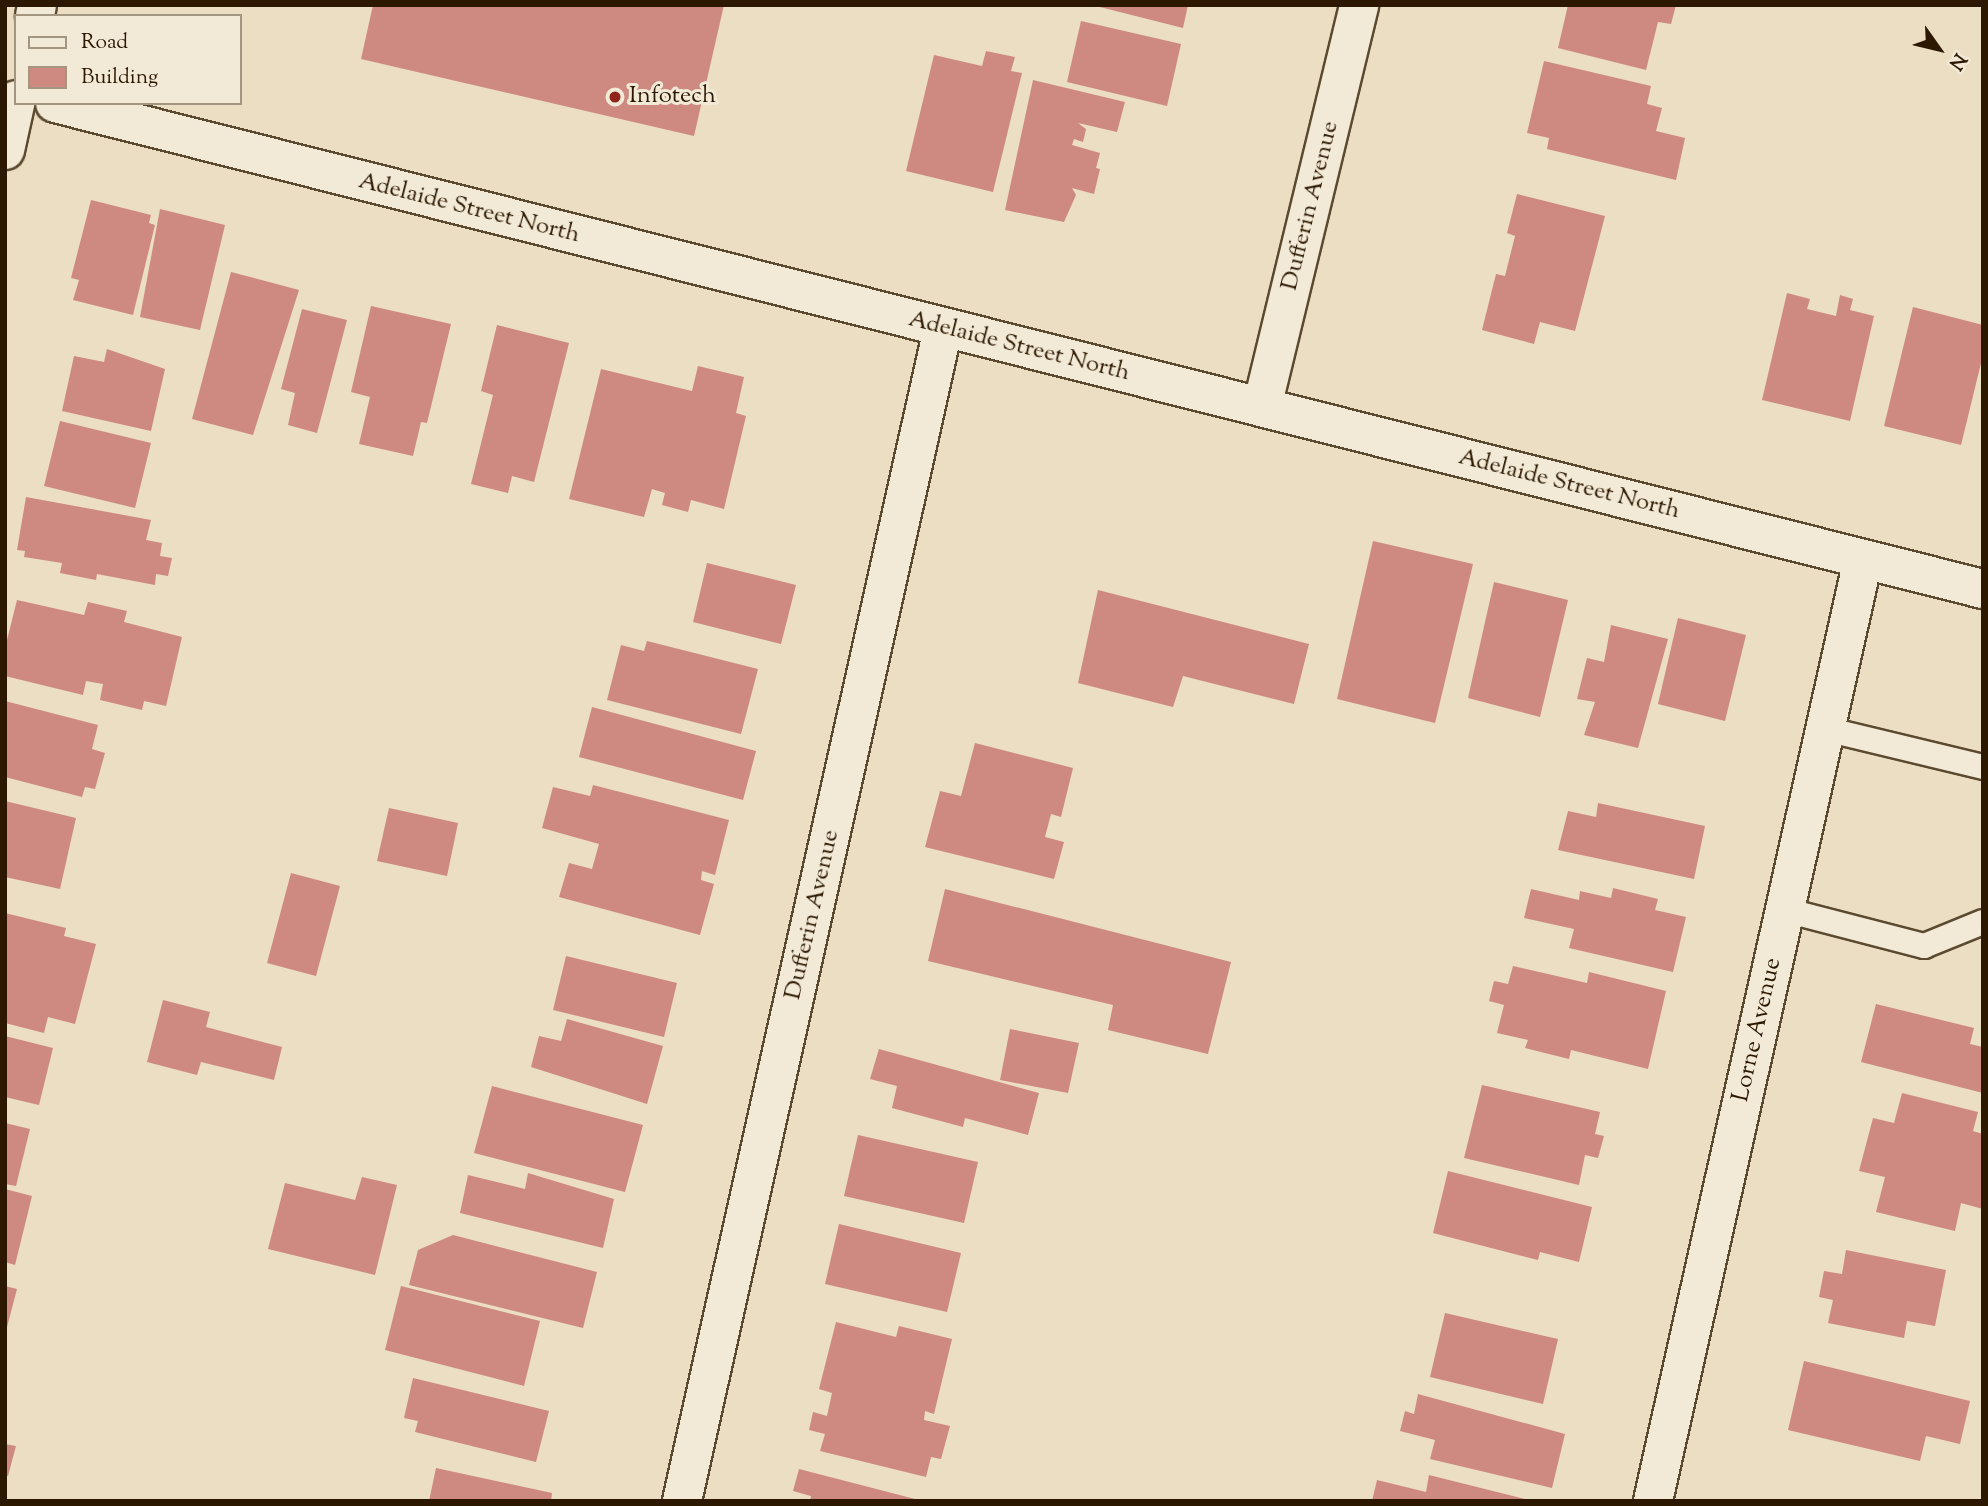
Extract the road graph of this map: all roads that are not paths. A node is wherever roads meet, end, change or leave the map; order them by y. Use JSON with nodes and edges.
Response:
{"nodes":[{"id":1,"x":1359,"y":5,"type":"edge"},
{"id":2,"x":15,"y":105,"type":"edge"},
{"id":3,"x":63,"y":105,"type":"edge"},
{"id":4,"x":5,"y":150,"type":"edge"},
{"id":5,"x":943,"y":329,"type":"junction"},
{"id":6,"x":1262,"y":407,"type":"junction"},
{"id":7,"x":1863,"y":560,"type":"junction"},
{"id":8,"x":1983,"y":589,"type":"edge"},
{"id":9,"x":1825,"y":729,"type":"junction"},
{"id":10,"x":1983,"y":767,"type":"edge"},
{"id":11,"x":1785,"y":910,"type":"junction"},
{"id":12,"x":1983,"y":922,"type":"edge"},
{"id":13,"x":682,"y":1501,"type":"edge"},
{"id":14,"x":1653,"y":1501,"type":"edge"}],
"edges":[{"from":1,"to":6,"type":"street","name":"Dufferin Avenue"},
{"from":2,"to":4,"type":"street"},
{"from":3,"to":5,"type":"street","name":"Adelaide Street North"},
{"from":5,"to":6,"type":"street","name":"Adelaide Street North"},
{"from":5,"to":13,"type":"street","name":"Dufferin Avenue"},
{"from":6,"to":7,"type":"street","name":"Adelaide Street North"},
{"from":7,"to":8,"type":"street","name":"Adelaide Street North"},
{"from":7,"to":9,"type":"street","name":"Lorne Avenue"},
{"from":9,"to":10,"type":"lane"},
{"from":9,"to":11,"type":"street","name":"Lorne Avenue"},
{"from":11,"to":12,"type":"lane"},
{"from":11,"to":14,"type":"street","name":"Lorne Avenue"}]}
